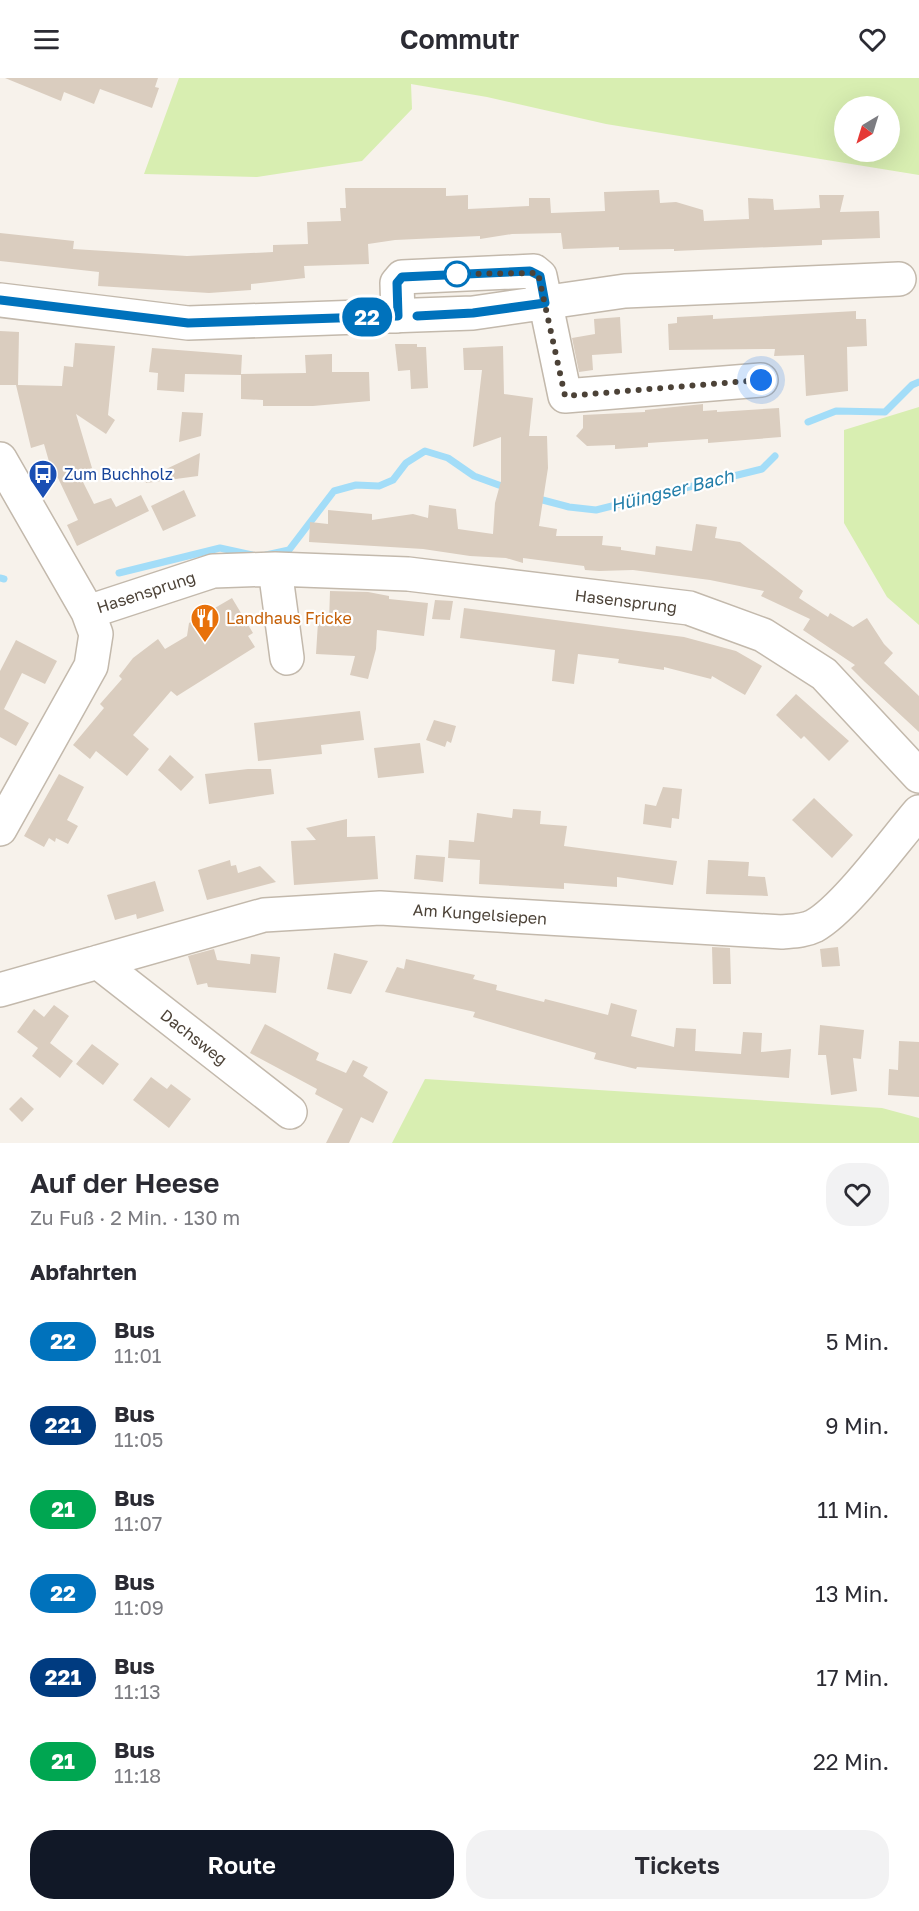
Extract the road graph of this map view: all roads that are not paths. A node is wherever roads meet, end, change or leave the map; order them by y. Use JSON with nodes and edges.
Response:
{"nodes":[{"id":1,"x":899,"y":279,"type":"dead end"},
{"id":2,"x":0,"y":300,"type":"edge"},
{"id":3,"x":545,"y":303,"type":"junction"},
{"id":4,"x":761,"y":380,"type":"dead end"},
{"id":5,"x":0,"y":459,"type":"edge"},
{"id":6,"x":275,"y":569,"type":"junction"},
{"id":7,"x":88,"y":612,"type":"junction"},
{"id":8,"x":287,"y":658,"type":"dead end"},
{"id":9,"x":919,"y":776,"type":"edge"},
{"id":10,"x":919,"y":812,"type":"edge"},
{"id":11,"x":0,"y":829,"type":"edge"},
{"id":12,"x":98,"y":962,"type":"junction"},
{"id":13,"x":0,"y":990,"type":"edge"},
{"id":14,"x":290,"y":1112,"type":"dead end"}],
"edges":[{"from":1,"to":3,"type":"street"},
{"from":2,"to":3,"type":"street"},
{"from":3,"to":4,"type":"street"},
{"from":5,"to":7,"type":"street"},
{"from":6,"to":7,"type":"street","name":"Hasensprung"},
{"from":6,"to":8,"type":"street"},
{"from":6,"to":9,"type":"street","name":"Hasensprung"},
{"from":7,"to":11,"type":"street"},
{"from":10,"to":12,"type":"street","name":"Am Kungelsiepen"},
{"from":12,"to":13,"type":"street","name":"Am Kungelsiepen"},
{"from":12,"to":14,"type":"street","name":"Dachsweg"}]}
